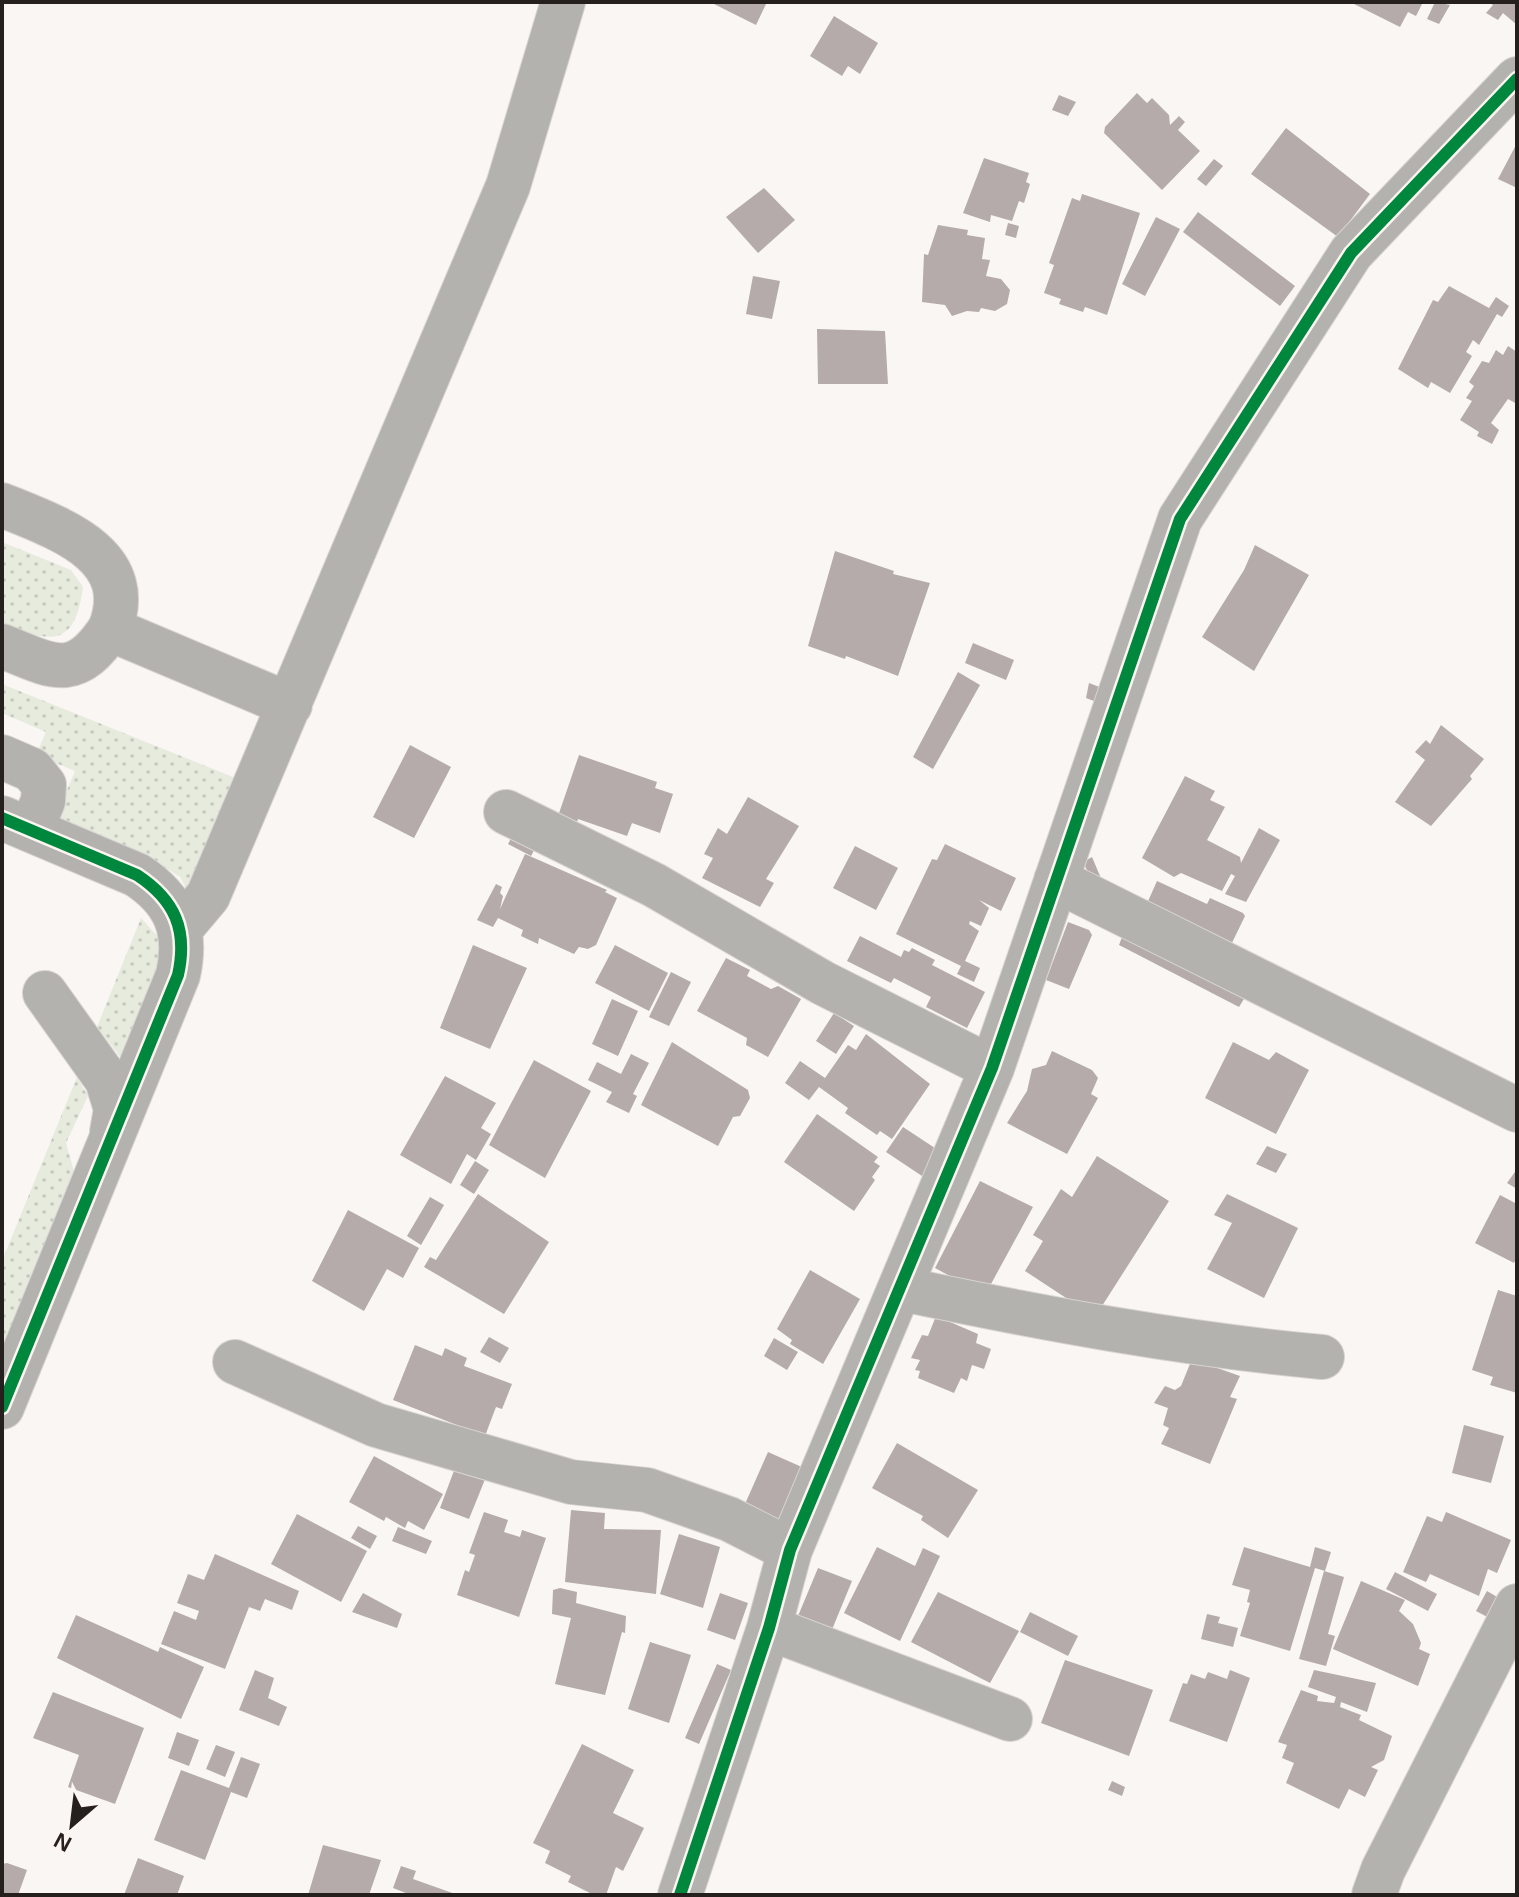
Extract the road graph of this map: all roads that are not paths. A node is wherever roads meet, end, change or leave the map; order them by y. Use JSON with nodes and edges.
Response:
{"nodes":[{"id":1,"x":563,"y":2,"type":"edge"},
{"id":2,"x":1517,"y":79,"type":"edge"},
{"id":3,"x":2,"y":505,"type":"edge"},
{"id":4,"x":110,"y":629,"type":"junction"},
{"id":5,"x":2,"y":646,"type":"edge"},
{"id":6,"x":290,"y":705,"type":"junction"},
{"id":7,"x":2,"y":757,"type":"edge"},
{"id":8,"x":506,"y":812,"type":"dead end"},
{"id":9,"x":16,"y":824,"type":"edge"},
{"id":10,"x":1056,"y":880,"type":"junction"},
{"id":11,"x":181,"y":928,"type":"junction"},
{"id":12,"x":45,"y":993,"type":"dead end"},
{"id":13,"x":992,"y":1068,"type":"junction"},
{"id":14,"x":1517,"y":1110,"type":"edge"},
{"id":15,"x":111,"y":1138,"type":"junction"},
{"id":16,"x":902,"y":1289,"type":"junction"},
{"id":17,"x":1322,"y":1357,"type":"dead end"},
{"id":18,"x":235,"y":1362,"type":"dead end"},
{"id":19,"x":2,"y":1407,"type":"edge"},
{"id":20,"x":790,"y":1550,"type":"junction"},
{"id":21,"x":1517,"y":1606,"type":"edge"},
{"id":22,"x":769,"y":1628,"type":"junction"},
{"id":23,"x":1010,"y":1719,"type":"dead end"},
{"id":24,"x":680,"y":1895,"type":"edge"},
{"id":25,"x":1374,"y":1895,"type":"edge"}],
"edges":[{"from":1,"to":6,"type":"street"},
{"from":2,"to":10,"type":"street"},
{"from":3,"to":4,"type":"street"},
{"from":4,"to":5,"type":"street"},
{"from":4,"to":6,"type":"street"},
{"from":6,"to":11,"type":"street"},
{"from":7,"to":9,"type":"street"},
{"from":8,"to":13,"type":"street"},
{"from":9,"to":11,"type":"street"},
{"from":10,"to":13,"type":"street"},
{"from":10,"to":14,"type":"street"},
{"from":11,"to":15,"type":"street"},
{"from":12,"to":15,"type":"street"},
{"from":13,"to":16,"type":"street"},
{"from":15,"to":19,"type":"street"},
{"from":16,"to":17,"type":"street"},
{"from":16,"to":20,"type":"street"},
{"from":18,"to":20,"type":"street"},
{"from":20,"to":22,"type":"street"},
{"from":21,"to":25,"type":"street"},
{"from":22,"to":23,"type":"street"},
{"from":22,"to":24,"type":"street"}]}
